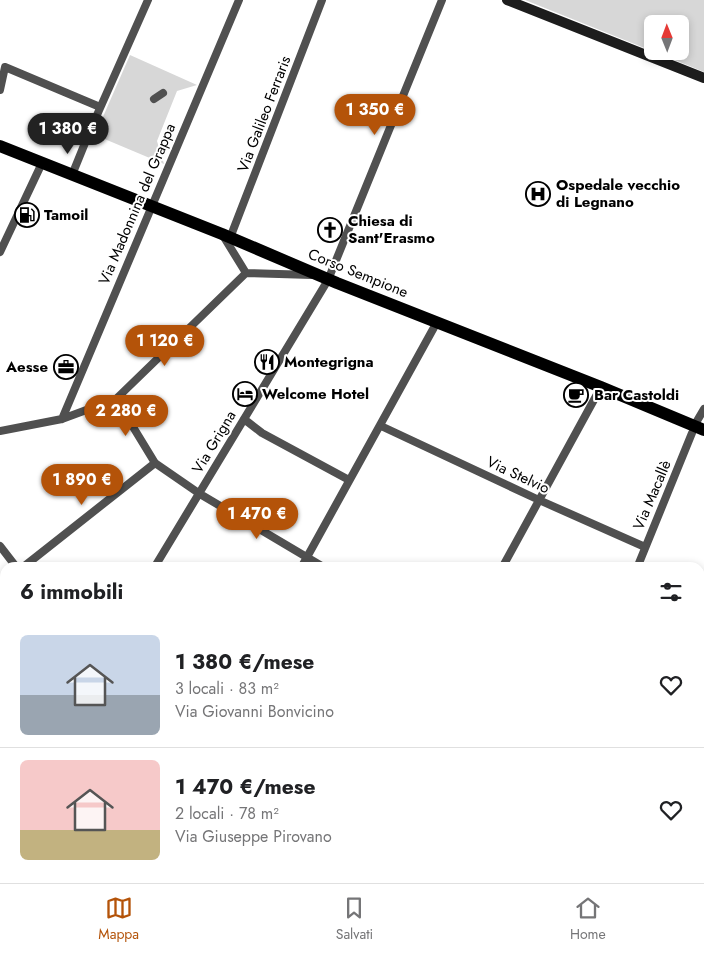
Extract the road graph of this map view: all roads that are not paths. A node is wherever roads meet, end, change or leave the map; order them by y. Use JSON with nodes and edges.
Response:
{"nodes":[{"id":1,"x":148,"y":0,"type":"edge"},
{"id":2,"x":239,"y":0,"type":"edge"},
{"id":3,"x":322,"y":0,"type":"edge"},
{"id":4,"x":442,"y":0,"type":"edge"},
{"id":5,"x":507,"y":0,"type":"edge"},
{"id":6,"x":704,"y":78,"type":"edge"},
{"id":7,"x":0,"y":90,"type":"edge"},
{"id":8,"x":163,"y":93,"type":"dead end"},
{"id":9,"x":154,"y":98,"type":"dead end"},
{"id":10,"x":100,"y":107,"type":"junction"},
{"id":11,"x":89,"y":133,"type":"dead end"},
{"id":12,"x":85,"y":143,"type":"dead end"},
{"id":13,"x":0,"y":146,"type":"edge"},
{"id":14,"x":42,"y":163,"type":"junction"},
{"id":15,"x":72,"y":175,"type":"junction"},
{"id":16,"x":151,"y":206,"type":"junction"},
{"id":17,"x":226,"y":236,"type":"junction"},
{"id":18,"x":0,"y":252,"type":"edge"},
{"id":19,"x":246,"y":273,"type":"junction"},
{"id":20,"x":323,"y":278,"type":"junction"},
{"id":21,"x":437,"y":322,"type":"junction"},
{"id":22,"x":601,"y":387,"type":"junction"},
{"id":23,"x":116,"y":400,"type":"junction"},
{"id":24,"x":704,"y":409,"type":"edge"},
{"id":25,"x":62,"y":420,"type":"junction"},
{"id":26,"x":244,"y":420,"type":"junction"},
{"id":27,"x":381,"y":426,"type":"junction"},
{"id":28,"x":697,"y":430,"type":"edge"},
{"id":29,"x":0,"y":431,"type":"edge"},
{"id":30,"x":155,"y":463,"type":"junction"},
{"id":31,"x":349,"y":480,"type":"junction"},
{"id":32,"x":200,"y":494,"type":"junction"},
{"id":33,"x":539,"y":500,"type":"junction"},
{"id":34,"x":0,"y":546,"type":"edge"},
{"id":35,"x":645,"y":547,"type":"junction"},
{"id":36,"x":308,"y":556,"type":"junction"},
{"id":37,"x":12,"y":562,"type":"edge"},
{"id":38,"x":30,"y":562,"type":"edge"},
{"id":39,"x":158,"y":562,"type":"edge"},
{"id":40,"x":304,"y":562,"type":"edge"},
{"id":41,"x":317,"y":562,"type":"edge"},
{"id":42,"x":505,"y":562,"type":"edge"},
{"id":43,"x":639,"y":562,"type":"edge"}],
"edges":[{"from":1,"to":10,"type":"street"},
{"from":2,"to":16,"type":"street","name":"Via Madonnina del Grappa"},
{"from":3,"to":17,"type":"street","name":"Via Galileo Ferraris"},
{"from":4,"to":20,"type":"street","name":"Via Grigna"},
{"from":5,"to":6,"type":"street"},
{"from":7,"to":10,"type":"street"},
{"from":8,"to":9,"type":"street"},
{"from":10,"to":11,"type":"street"},
{"from":12,"to":15,"type":"street"},
{"from":13,"to":14,"type":"main road","name":"Corso Sempione"},
{"from":14,"to":15,"type":"main road","name":"Corso Sempione"},
{"from":14,"to":18,"type":"street"},
{"from":15,"to":16,"type":"main road","name":"Corso Sempione"},
{"from":16,"to":17,"type":"main road","name":"Corso Sempione"},
{"from":16,"to":25,"type":"street","name":"Via Madonnina del Grappa"},
{"from":17,"to":19,"type":"street"},
{"from":17,"to":20,"type":"main road","name":"Corso Sempione"},
{"from":19,"to":20,"type":"street"},
{"from":19,"to":23,"type":"street"},
{"from":20,"to":21,"type":"main road","name":"Corso Sempione"},
{"from":20,"to":26,"type":"street","name":"Via Grigna"},
{"from":21,"to":22,"type":"main road","name":"Corso Sempione"},
{"from":21,"to":27,"type":"street"},
{"from":22,"to":28,"type":"main road","name":"Corso Sempione"},
{"from":22,"to":33,"type":"street"},
{"from":23,"to":25,"type":"street"},
{"from":23,"to":30,"type":"street"},
{"from":24,"to":28,"type":"street","name":"Via Macallè"},
{"from":25,"to":29,"type":"street"},
{"from":26,"to":31,"type":"street"},
{"from":26,"to":32,"type":"street","name":"Via Grigna"},
{"from":27,"to":31,"type":"street"},
{"from":27,"to":33,"type":"street","name":"Via Stelvio"},
{"from":28,"to":35,"type":"street","name":"Via Macallè"},
{"from":30,"to":32,"type":"street"},
{"from":30,"to":38,"type":"street"},
{"from":31,"to":36,"type":"street"},
{"from":32,"to":36,"type":"street"},
{"from":32,"to":39,"type":"street","name":"Via Grigna"},
{"from":33,"to":35,"type":"street","name":"Via Stelvio"},
{"from":33,"to":42,"type":"street"},
{"from":34,"to":37,"type":"street"},
{"from":35,"to":43,"type":"street","name":"Via Macallè"},
{"from":36,"to":40,"type":"street"},
{"from":36,"to":41,"type":"street"}]}
